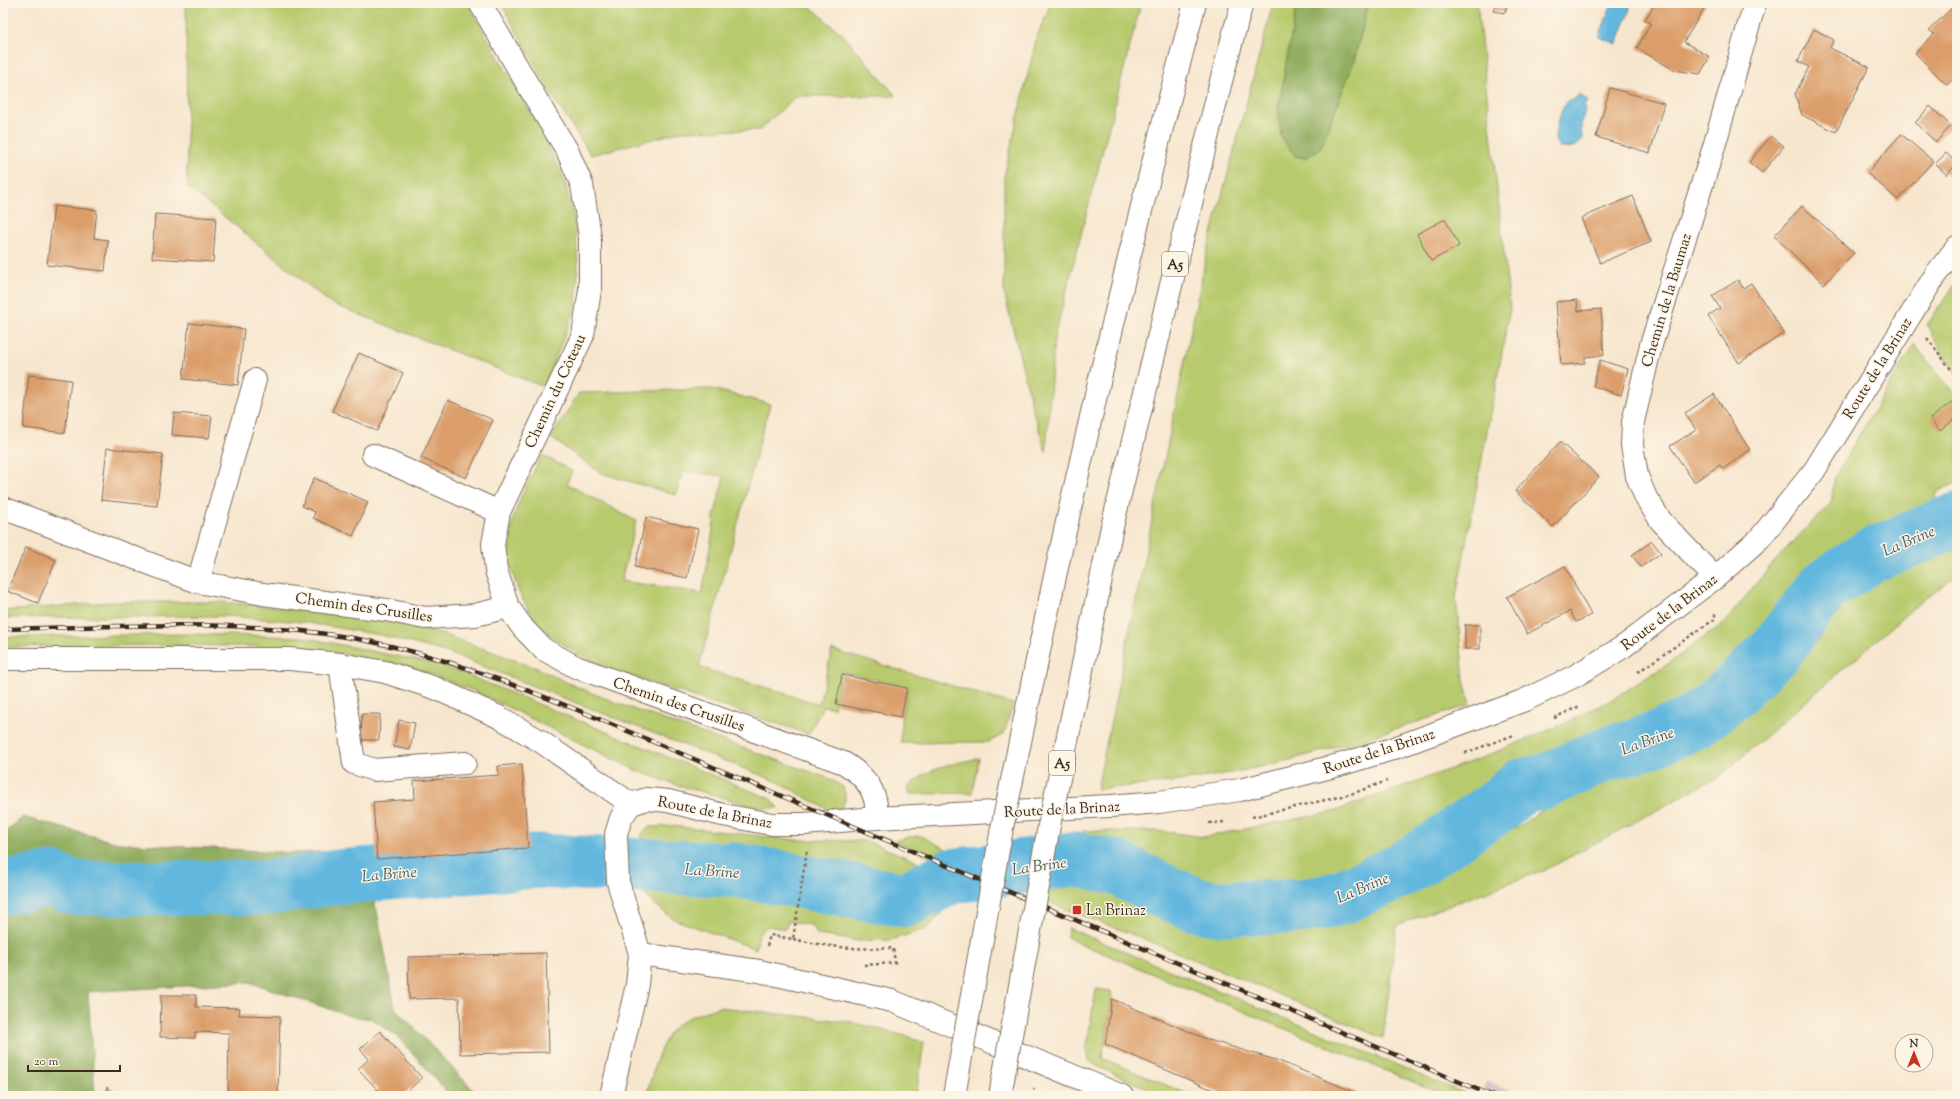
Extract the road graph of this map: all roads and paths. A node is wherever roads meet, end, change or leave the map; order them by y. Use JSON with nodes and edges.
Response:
{"nodes":[{"id":1,"x":480,"y":3,"type":"edge"},
{"id":2,"x":1195,"y":3,"type":"edge"},
{"id":3,"x":1242,"y":3,"type":"edge"},
{"id":4,"x":1755,"y":3,"type":"edge"},
{"id":5,"x":1957,"y":247,"type":"edge"},
{"id":6,"x":1909,"y":316,"type":"junction"},
{"id":7,"x":1957,"y":377,"type":"edge"},
{"id":8,"x":255,"y":380,"type":"dead end"},
{"id":9,"x":373,"y":455,"type":"dead end"},
{"id":10,"x":3,"y":508,"type":"edge"},
{"id":11,"x":499,"y":512,"type":"junction"},
{"id":12,"x":1715,"y":578,"type":"junction"},
{"id":13,"x":198,"y":582,"type":"junction"},
{"id":14,"x":508,"y":607,"type":"junction"},
{"id":15,"x":3,"y":659,"type":"edge"},
{"id":16,"x":340,"y":664,"type":"junction"},
{"id":17,"x":464,"y":763,"type":"dead end"},
{"id":18,"x":631,"y":804,"type":"junction"},
{"id":19,"x":876,"y":818,"type":"junction"},
{"id":20,"x":805,"y":858,"type":"dead end"},
{"id":21,"x":793,"y":939,"type":"junction"},
{"id":22,"x":767,"y":946,"type":"junction"},
{"id":23,"x":773,"y":947,"type":"dead end"},
{"id":24,"x":765,"y":952,"type":"dead end"},
{"id":25,"x":640,"y":954,"type":"junction"},
{"id":26,"x":857,"y":964,"type":"dead end"},
{"id":27,"x":612,"y":1096,"type":"edge"},
{"id":28,"x":954,"y":1096,"type":"edge"},
{"id":29,"x":1000,"y":1096,"type":"edge"},
{"id":30,"x":1122,"y":1096,"type":"edge"}],
"edges":[{"from":1,"to":11,"type":"main road","name":"Chemin du Côteau"},
{"from":2,"to":28,"type":"main road","bridge":true},
{"from":3,"to":29,"type":"main road","number":"A5","bridge":true},
{"from":4,"to":12,"type":"main road","name":"Chemin de la Baumaz"},
{"from":5,"to":6,"type":"main road","name":"Route de la Brinaz"},
{"from":6,"to":7,"type":"path"},
{"from":6,"to":12,"type":"main road","name":"Route de la Brinaz"},
{"from":8,"to":13,"type":"main road"},
{"from":9,"to":11,"type":"main road"},
{"from":10,"to":13,"type":"main road","name":"Chemin des Crusilles"},
{"from":11,"to":14,"type":"main road","name":"Chemin du Côteau"},
{"from":12,"to":19,"type":"main road","name":"Route de la Brinaz"},
{"from":13,"to":14,"type":"main road","name":"Chemin des Crusilles"},
{"from":14,"to":19,"type":"main road","name":"Chemin des Crusilles"},
{"from":15,"to":16,"type":"main road"},
{"from":16,"to":17,"type":"main road"},
{"from":16,"to":18,"type":"main road"},
{"from":18,"to":19,"type":"main road","name":"Route de la Brinaz"},
{"from":18,"to":25,"type":"main road"},
{"from":20,"to":21,"type":"path"},
{"from":21,"to":22,"type":"path"},
{"from":21,"to":26,"type":"path"},
{"from":22,"to":23,"type":"path"},
{"from":22,"to":24,"type":"path"},
{"from":25,"to":27,"type":"main road"},
{"from":25,"to":30,"type":"main road"}]}
